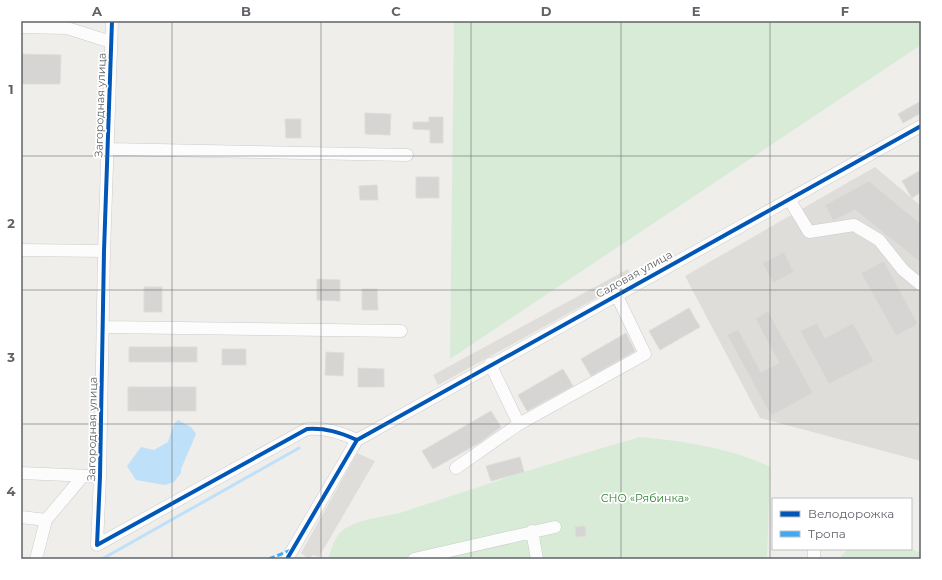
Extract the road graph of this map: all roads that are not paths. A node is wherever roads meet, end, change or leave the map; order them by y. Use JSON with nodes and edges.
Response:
{"nodes":[{"id":1,"x":112,"y":21,"type":"edge"},
{"id":2,"x":21,"y":27,"type":"edge"},
{"id":3,"x":112,"y":42,"type":"junction"},
{"id":4,"x":921,"y":126,"type":"edge"},
{"id":5,"x":108,"y":149,"type":"junction"},
{"id":6,"x":407,"y":155,"type":"dead end"},
{"id":7,"x":789,"y":199,"type":"junction"},
{"id":8,"x":21,"y":250,"type":"edge"},
{"id":9,"x":104,"y":251,"type":"junction"},
{"id":10,"x":921,"y":285,"type":"edge"},
{"id":11,"x":616,"y":294,"type":"junction"},
{"id":12,"x":103,"y":327,"type":"junction"},
{"id":13,"x":401,"y":331,"type":"dead end"},
{"id":14,"x":490,"y":364,"type":"junction"},
{"id":15,"x":519,"y":424,"type":"junction"},
{"id":16,"x":357,"y":440,"type":"junction"},
{"id":17,"x":456,"y":468,"type":"dead end"},
{"id":18,"x":21,"y":473,"type":"edge"},
{"id":19,"x":83,"y":476,"type":"junction"},
{"id":20,"x":100,"y":477,"type":"junction"},
{"id":21,"x":21,"y":516,"type":"edge"},
{"id":22,"x":46,"y":520,"type":"junction"},
{"id":23,"x":555,"y":527,"type":"dead end"},
{"id":24,"x":532,"y":531,"type":"junction"},
{"id":25,"x":36,"y":559,"type":"edge"},
{"id":26,"x":288,"y":559,"type":"edge"},
{"id":27,"x":414,"y":559,"type":"edge"},
{"id":28,"x":537,"y":559,"type":"edge"}],
"edges":[{"from":1,"to":3,"type":"street","name":"Загородная улица"},
{"from":2,"to":3,"type":"street"},
{"from":3,"to":5,"type":"street","name":"Загородная улица"},
{"from":4,"to":7,"type":"street","name":"Садовая улица"},
{"from":5,"to":6,"type":"street"},
{"from":5,"to":9,"type":"street","name":"Загородная улица"},
{"from":7,"to":10,"type":"street"},
{"from":7,"to":11,"type":"street","name":"Садовая улица"},
{"from":8,"to":9,"type":"street"},
{"from":9,"to":12,"type":"street","name":"Загородная улица"},
{"from":11,"to":14,"type":"street","name":"Садовая улица"},
{"from":11,"to":15,"type":"street"},
{"from":12,"to":13,"type":"street"},
{"from":12,"to":20,"type":"street","name":"Загородная улица"},
{"from":14,"to":15,"type":"street"},
{"from":14,"to":16,"type":"street","name":"Садовая улица"},
{"from":15,"to":17,"type":"street"},
{"from":16,"to":20,"type":"street","name":"Загородная улица"},
{"from":16,"to":26,"type":"street"},
{"from":18,"to":19,"type":"street"},
{"from":19,"to":20,"type":"street"},
{"from":19,"to":22,"type":"street"},
{"from":21,"to":22,"type":"street"},
{"from":22,"to":25,"type":"street"},
{"from":23,"to":24,"type":"street"},
{"from":24,"to":27,"type":"street"},
{"from":24,"to":28,"type":"street"}]}
